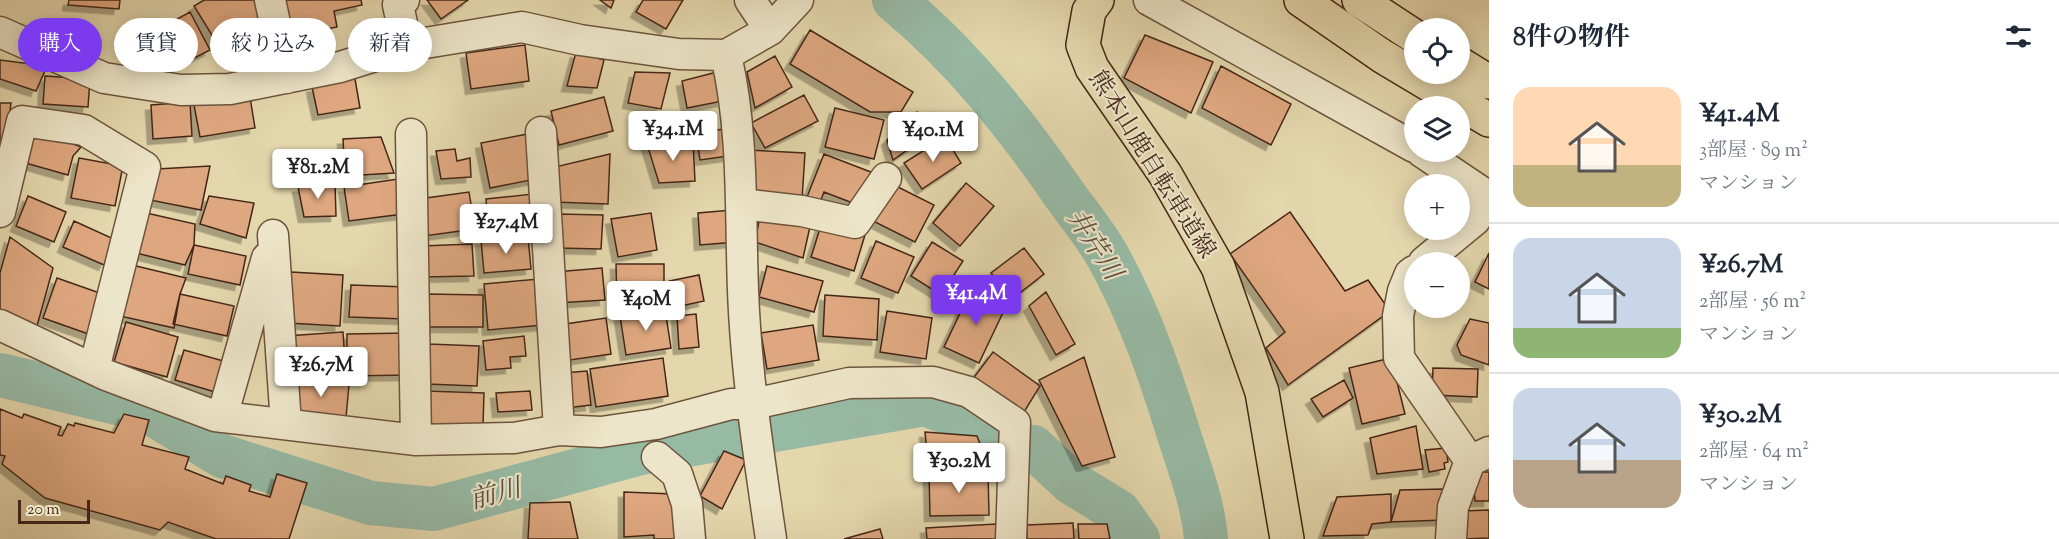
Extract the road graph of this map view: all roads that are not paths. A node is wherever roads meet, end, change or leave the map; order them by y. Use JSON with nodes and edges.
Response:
{"nodes":[{"id":1,"x":270,"y":0,"type":"edge"},
{"id":2,"x":404,"y":0,"type":"edge"},
{"id":3,"x":750,"y":0,"type":"edge"},
{"id":4,"x":1096,"y":0,"type":"edge"},
{"id":5,"x":1149,"y":0,"type":"edge"},
{"id":6,"x":1301,"y":0,"type":"edge"},
{"id":7,"x":1359,"y":0,"type":"edge"},
{"id":8,"x":796,"y":3,"type":"edge"},
{"id":9,"x":401,"y":18,"type":"edge"},
{"id":10,"x":1404,"y":29,"type":"edge"},
{"id":11,"x":770,"y":30,"type":"junction"},
{"id":12,"x":0,"y":32,"type":"edge"},
{"id":13,"x":432,"y":42,"type":"edge"},
{"id":14,"x":726,"y":55,"type":"junction"},
{"id":15,"x":348,"y":64,"type":"edge"},
{"id":16,"x":1470,"y":70,"type":"edge"},
{"id":17,"x":287,"y":78,"type":"junction"},
{"id":18,"x":1489,"y":82,"type":"edge"},
{"id":19,"x":1489,"y":120,"type":"edge"},
{"id":20,"x":541,"y":132,"type":"dead end"},
{"id":21,"x":411,"y":134,"type":"dead end"},
{"id":22,"x":1404,"y":141,"type":"edge"},
{"id":23,"x":1437,"y":162,"type":"edge"},
{"id":24,"x":886,"y":178,"type":"dead end"},
{"id":25,"x":1489,"y":198,"type":"edge"},
{"id":26,"x":742,"y":204,"type":"junction"},
{"id":27,"x":0,"y":213,"type":"edge"},
{"id":28,"x":1436,"y":252,"type":"edge"},
{"id":29,"x":1404,"y":289,"type":"edge"},
{"id":30,"x":0,"y":325,"type":"edge"},
{"id":31,"x":94,"y":369,"type":"junction"},
{"id":32,"x":753,"y":404,"type":"junction"},
{"id":33,"x":222,"y":417,"type":"junction"},
{"id":34,"x":286,"y":424,"type":"junction"},
{"id":35,"x":559,"y":430,"type":"junction"},
{"id":36,"x":416,"y":440,"type":"junction"},
{"id":37,"x":657,"y":457,"type":"dead end"},
{"id":38,"x":1479,"y":457,"type":"edge"},
{"id":39,"x":690,"y":539,"type":"edge"},
{"id":40,"x":771,"y":539,"type":"edge"},
{"id":41,"x":1011,"y":539,"type":"edge"},
{"id":42,"x":1287,"y":539,"type":"edge"},
{"id":43,"x":1451,"y":539,"type":"edge"}],
"edges":[{"from":1,"to":17,"type":"street"},
{"from":2,"to":9,"type":"street"},
{"from":3,"to":11,"type":"street"},
{"from":4,"to":42,"type":"main road","name":"熊本山鹿自転車道線"},
{"from":5,"to":22,"type":"street"},
{"from":6,"to":19,"type":"main road"},
{"from":7,"to":10,"type":"main road"},
{"from":8,"to":11,"type":"street"},
{"from":11,"to":14,"type":"street"},
{"from":12,"to":17,"type":"street"},
{"from":13,"to":14,"type":"street"},
{"from":14,"to":26,"type":"street"},
{"from":15,"to":17,"type":"street"},
{"from":16,"to":18,"type":"main road"},
{"from":20,"to":35,"type":"street"},
{"from":21,"to":36,"type":"street"},
{"from":23,"to":25,"type":"street"},
{"from":24,"to":26,"type":"street"},
{"from":25,"to":28,"type":"street"},
{"from":26,"to":32,"type":"street"},
{"from":27,"to":31,"type":"street"},
{"from":29,"to":38,"type":"street"},
{"from":30,"to":31,"type":"street"},
{"from":31,"to":33,"type":"street"},
{"from":32,"to":35,"type":"street"},
{"from":32,"to":40,"type":"street"},
{"from":32,"to":41,"type":"street"},
{"from":33,"to":34,"type":"street"},
{"from":33,"to":34,"type":"street"},
{"from":34,"to":36,"type":"street"},
{"from":35,"to":36,"type":"street"},
{"from":37,"to":39,"type":"street"},
{"from":38,"to":43,"type":"street"}]}
